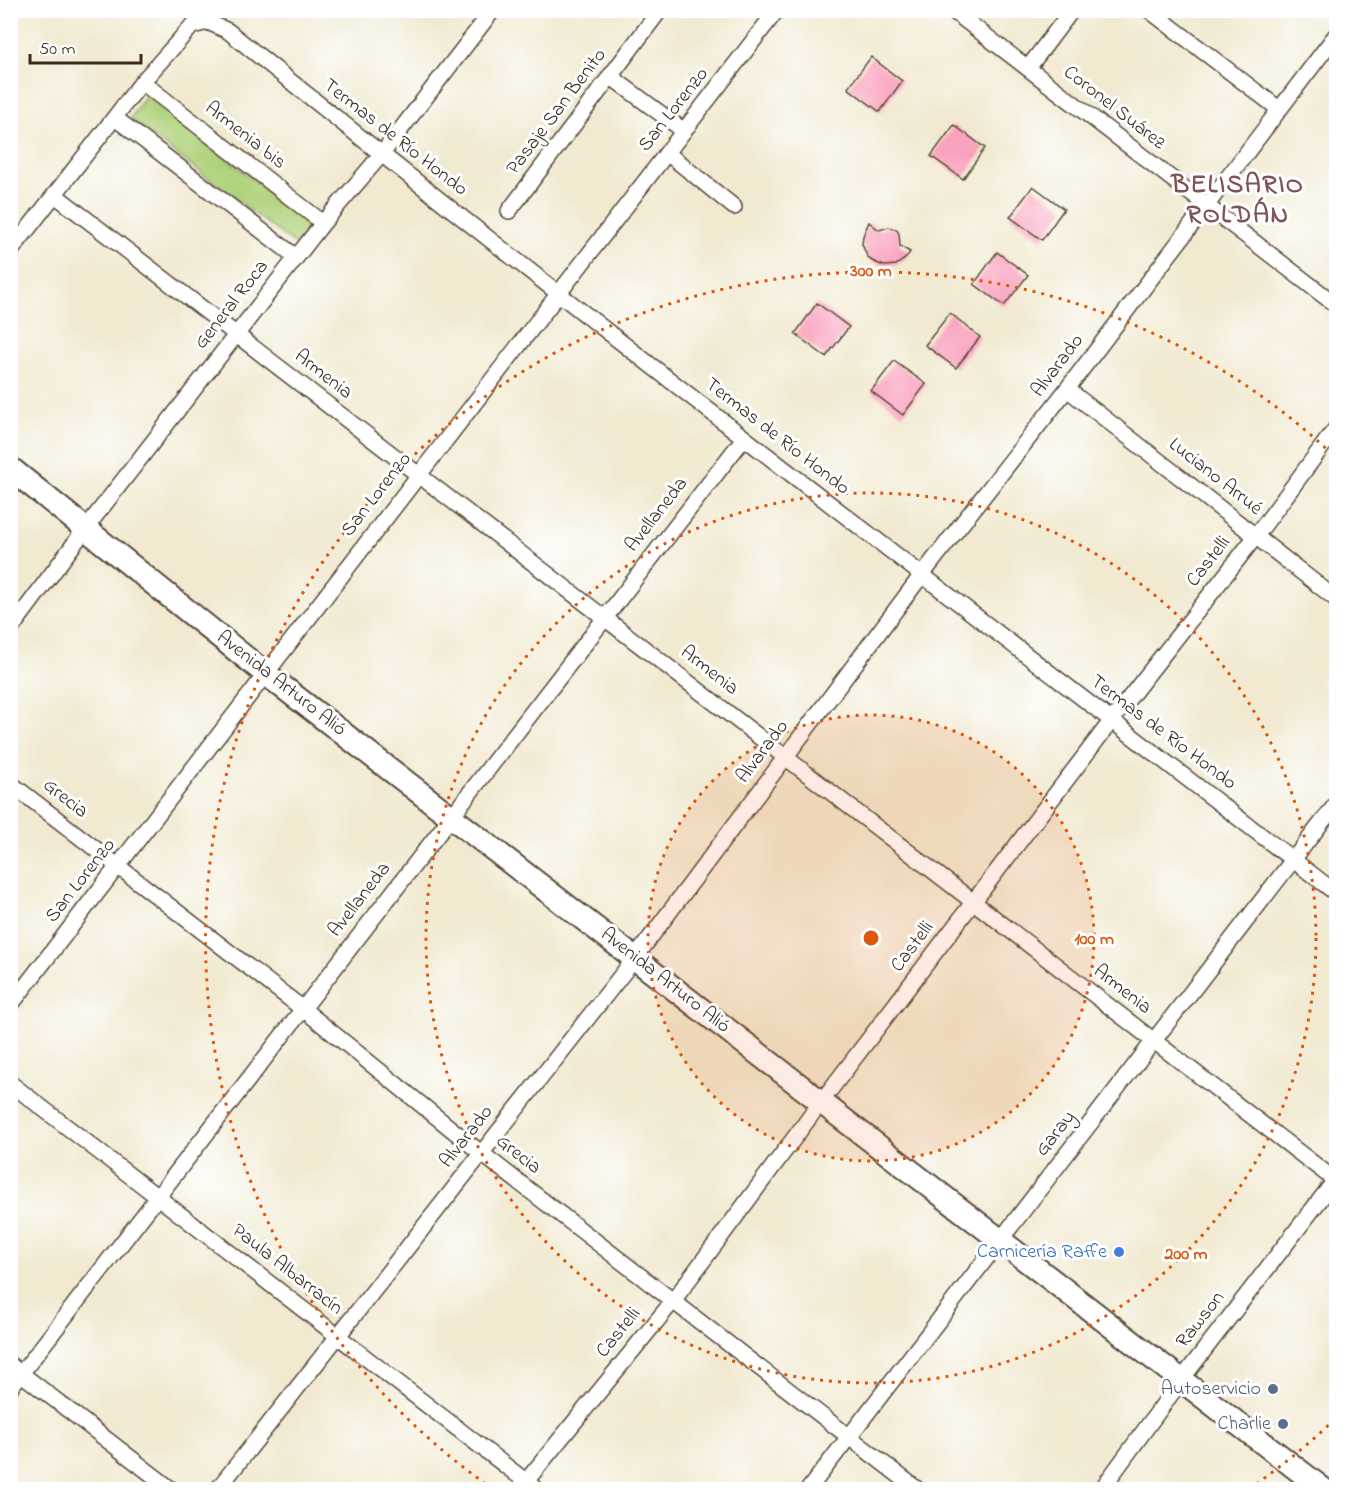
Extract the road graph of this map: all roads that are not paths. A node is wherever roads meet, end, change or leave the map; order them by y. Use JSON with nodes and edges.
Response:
{"nodes":[{"id":1,"x":493,"y":10,"type":"edge"},
{"id":2,"x":660,"y":10,"type":"edge"},
{"id":3,"x":777,"y":10,"type":"edge"},
{"id":4,"x":952,"y":10,"type":"edge"},
{"id":5,"x":1072,"y":10,"type":"edge"},
{"id":6,"x":1149,"y":10,"type":"edge"},
{"id":7,"x":1336,"y":35,"type":"edge"},
{"id":8,"x":1028,"y":69,"type":"junction"},
{"id":9,"x":610,"y":76,"type":"junction"},
{"id":10,"x":142,"y":82,"type":"junction"},
{"id":11,"x":1279,"y":110,"type":"junction"},
{"id":12,"x":115,"y":118,"type":"junction"},
{"id":13,"x":684,"y":131,"type":"junction"},
{"id":14,"x":667,"y":153,"type":"junction"},
{"id":15,"x":381,"y":155,"type":"junction"},
{"id":16,"x":55,"y":195,"type":"junction"},
{"id":17,"x":1206,"y":205,"type":"junction"},
{"id":18,"x":735,"y":207,"type":"dead end"},
{"id":19,"x":509,"y":211,"type":"dead end"},
{"id":20,"x":323,"y":223,"type":"junction"},
{"id":21,"x":10,"y":252,"type":"edge"},
{"id":22,"x":296,"y":257,"type":"junction"},
{"id":23,"x":559,"y":293,"type":"junction"},
{"id":24,"x":1336,"y":305,"type":"edge"},
{"id":25,"x":236,"y":334,"type":"junction"},
{"id":26,"x":1067,"y":389,"type":"junction"},
{"id":27,"x":1336,"y":428,"type":"edge"},
{"id":28,"x":744,"y":438,"type":"junction"},
{"id":29,"x":10,"y":468,"type":"edge"},
{"id":30,"x":419,"y":475,"type":"junction"},
{"id":31,"x":86,"y":528,"type":"junction"},
{"id":32,"x":1256,"y":536,"type":"junction"},
{"id":33,"x":921,"y":576,"type":"junction"},
{"id":34,"x":1336,"y":599,"type":"edge"},
{"id":35,"x":605,"y":618,"type":"junction"},
{"id":36,"x":10,"y":630,"type":"edge"},
{"id":37,"x":266,"y":674,"type":"junction"},
{"id":38,"x":1112,"y":720,"type":"junction"},
{"id":39,"x":786,"y":757,"type":"junction"},
{"id":40,"x":10,"y":783,"type":"edge"},
{"id":41,"x":1336,"y":804,"type":"edge"},
{"id":42,"x":451,"y":817,"type":"junction"},
{"id":43,"x":1293,"y":860,"type":"junction"},
{"id":44,"x":118,"y":866,"type":"junction"},
{"id":45,"x":1336,"y":893,"type":"edge"},
{"id":46,"x":974,"y":902,"type":"junction"},
{"id":47,"x":635,"y":958,"type":"junction"},
{"id":48,"x":10,"y":1006,"type":"edge"},
{"id":49,"x":303,"y":1009,"type":"junction"},
{"id":50,"x":1154,"y":1041,"type":"junction"},
{"id":51,"x":10,"y":1083,"type":"edge"},
{"id":52,"x":821,"y":1102,"type":"junction"},
{"id":53,"x":481,"y":1153,"type":"junction"},
{"id":54,"x":1336,"y":1180,"type":"edge"},
{"id":55,"x":158,"y":1197,"type":"junction"},
{"id":56,"x":1000,"y":1240,"type":"junction"},
{"id":57,"x":673,"y":1300,"type":"junction"},
{"id":58,"x":338,"y":1336,"type":"junction"},
{"id":59,"x":16,"y":1369,"type":"edge"},
{"id":60,"x":1182,"y":1379,"type":"junction"},
{"id":61,"x":10,"y":1388,"type":"edge"},
{"id":62,"x":849,"y":1436,"type":"junction"},
{"id":63,"x":528,"y":1487,"type":"edge"},
{"id":64,"x":172,"y":1490,"type":"edge"},
{"id":65,"x":217,"y":1490,"type":"edge"},
{"id":66,"x":808,"y":1490,"type":"edge"},
{"id":67,"x":918,"y":1490,"type":"edge"},
{"id":68,"x":1101,"y":1490,"type":"edge"},
{"id":69,"x":1324,"y":1490,"type":"edge"}],
"edges":[{"from":1,"to":15,"type":"street","name":"General Roca"},
{"from":2,"to":9,"type":"street","name":"Pasaje San Benito"},
{"from":3,"to":13,"type":"street","name":"San Lorenzo"},
{"from":4,"to":8,"type":"street","name":"Coronel Suárez"},
{"from":5,"to":8,"type":"street"},
{"from":6,"to":11,"type":"street"},
{"from":7,"to":11,"type":"street","name":"Alvarado"},
{"from":8,"to":17,"type":"street","name":"Coronel Suárez"},
{"from":9,"to":13,"type":"street"},
{"from":9,"to":19,"type":"street","name":"Pasaje San Benito"},
{"from":10,"to":12,"type":"street"},
{"from":10,"to":15,"type":"street","name":"Termas de Río Hondo"},
{"from":10,"to":20,"type":"street","name":"Armenia bis"},
{"from":11,"to":17,"type":"street","name":"Alvarado"},
{"from":12,"to":16,"type":"street"},
{"from":12,"to":22,"type":"street"},
{"from":13,"to":14,"type":"street","name":"San Lorenzo"},
{"from":14,"to":18,"type":"street"},
{"from":14,"to":23,"type":"street","name":"San Lorenzo"},
{"from":15,"to":20,"type":"street","name":"General Roca"},
{"from":15,"to":23,"type":"street","name":"Termas de Río Hondo"},
{"from":16,"to":21,"type":"street"},
{"from":16,"to":25,"type":"street","name":"Armenia"},
{"from":17,"to":24,"type":"street","name":"Coronel Suárez"},
{"from":17,"to":26,"type":"street","name":"Alvarado"},
{"from":20,"to":22,"type":"street","name":"General Roca"},
{"from":22,"to":25,"type":"street","name":"General Roca"},
{"from":23,"to":28,"type":"street","name":"Termas de Río Hondo"},
{"from":23,"to":30,"type":"street","name":"San Lorenzo"},
{"from":25,"to":30,"type":"street","name":"Armenia"},
{"from":25,"to":31,"type":"street","name":"General Roca"},
{"from":26,"to":32,"type":"street","name":"Luciano Arrué"},
{"from":26,"to":33,"type":"street","name":"Alvarado"},
{"from":27,"to":32,"type":"street","name":"Castelli"},
{"from":28,"to":33,"type":"street","name":"Termas de Río Hondo"},
{"from":28,"to":35,"type":"street","name":"Avellaneda"},
{"from":29,"to":31,"type":"main road","name":"Avenida Arturo Alió"},
{"from":30,"to":35,"type":"street","name":"Armenia"},
{"from":30,"to":37,"type":"street","name":"San Lorenzo"},
{"from":31,"to":36,"type":"street","name":"General Roca"},
{"from":31,"to":37,"type":"main road","name":"Avenida Arturo Alió"},
{"from":32,"to":34,"type":"street","name":"Luciano Arrué"},
{"from":32,"to":38,"type":"street","name":"Castelli"},
{"from":33,"to":38,"type":"street","name":"Termas de Río Hondo"},
{"from":33,"to":39,"type":"street","name":"Alvarado"},
{"from":35,"to":39,"type":"street","name":"Armenia"},
{"from":35,"to":42,"type":"street","name":"Avellaneda"},
{"from":37,"to":42,"type":"main road","name":"Avenida Arturo Alió"},
{"from":37,"to":44,"type":"street","name":"San Lorenzo"},
{"from":38,"to":43,"type":"street","name":"Termas de Río Hondo"},
{"from":38,"to":46,"type":"street","name":"Castelli"},
{"from":39,"to":46,"type":"street","name":"Armenia"},
{"from":39,"to":47,"type":"street","name":"Alvarado"},
{"from":40,"to":44,"type":"street","name":"Grecia"},
{"from":41,"to":43,"type":"street","name":"Garay"},
{"from":42,"to":47,"type":"main road","name":"Avenida Arturo Alió"},
{"from":42,"to":49,"type":"street","name":"Avellaneda"},
{"from":43,"to":45,"type":"street","name":"Termas de Río Hondo"},
{"from":43,"to":50,"type":"street","name":"Garay"},
{"from":44,"to":48,"type":"street","name":"San Lorenzo"},
{"from":44,"to":49,"type":"street","name":"Grecia"},
{"from":46,"to":50,"type":"street","name":"Armenia"},
{"from":46,"to":52,"type":"street","name":"Castelli"},
{"from":47,"to":52,"type":"main road","name":"Avenida Arturo Alió"},
{"from":47,"to":53,"type":"street","name":"Alvarado"},
{"from":49,"to":53,"type":"street","name":"Grecia"},
{"from":49,"to":55,"type":"street","name":"Avellaneda"},
{"from":50,"to":54,"type":"street","name":"Armenia"},
{"from":50,"to":56,"type":"street","name":"Garay"},
{"from":51,"to":55,"type":"street","name":"Paula Albarracín"},
{"from":52,"to":56,"type":"main road","name":"Avenida Arturo Alió"},
{"from":52,"to":57,"type":"street","name":"Castelli"},
{"from":53,"to":57,"type":"street","name":"Grecia"},
{"from":53,"to":58,"type":"street","name":"Alvarado"},
{"from":54,"to":60,"type":"street","name":"Rawson"},
{"from":55,"to":58,"type":"street","name":"Paula Albarracín"},
{"from":55,"to":59,"type":"street","name":"Avellaneda"},
{"from":56,"to":60,"type":"main road","name":"Avenida Arturo Alió"},
{"from":56,"to":62,"type":"street","name":"Garay"},
{"from":57,"to":62,"type":"street","name":"Grecia"},
{"from":57,"to":63,"type":"street","name":"Castelli"},
{"from":58,"to":63,"type":"street","name":"Paula Albarracín"},
{"from":58,"to":65,"type":"street","name":"Alvarado"},
{"from":59,"to":61,"type":"street","name":"Avellaneda"},
{"from":59,"to":64,"type":"street"},
{"from":60,"to":68,"type":"street","name":"Rawson"},
{"from":60,"to":69,"type":"main road","name":"Avenida Arturo Alió"},
{"from":62,"to":66,"type":"street","name":"Garay"},
{"from":62,"to":67,"type":"street","name":"Grecia"}]}
